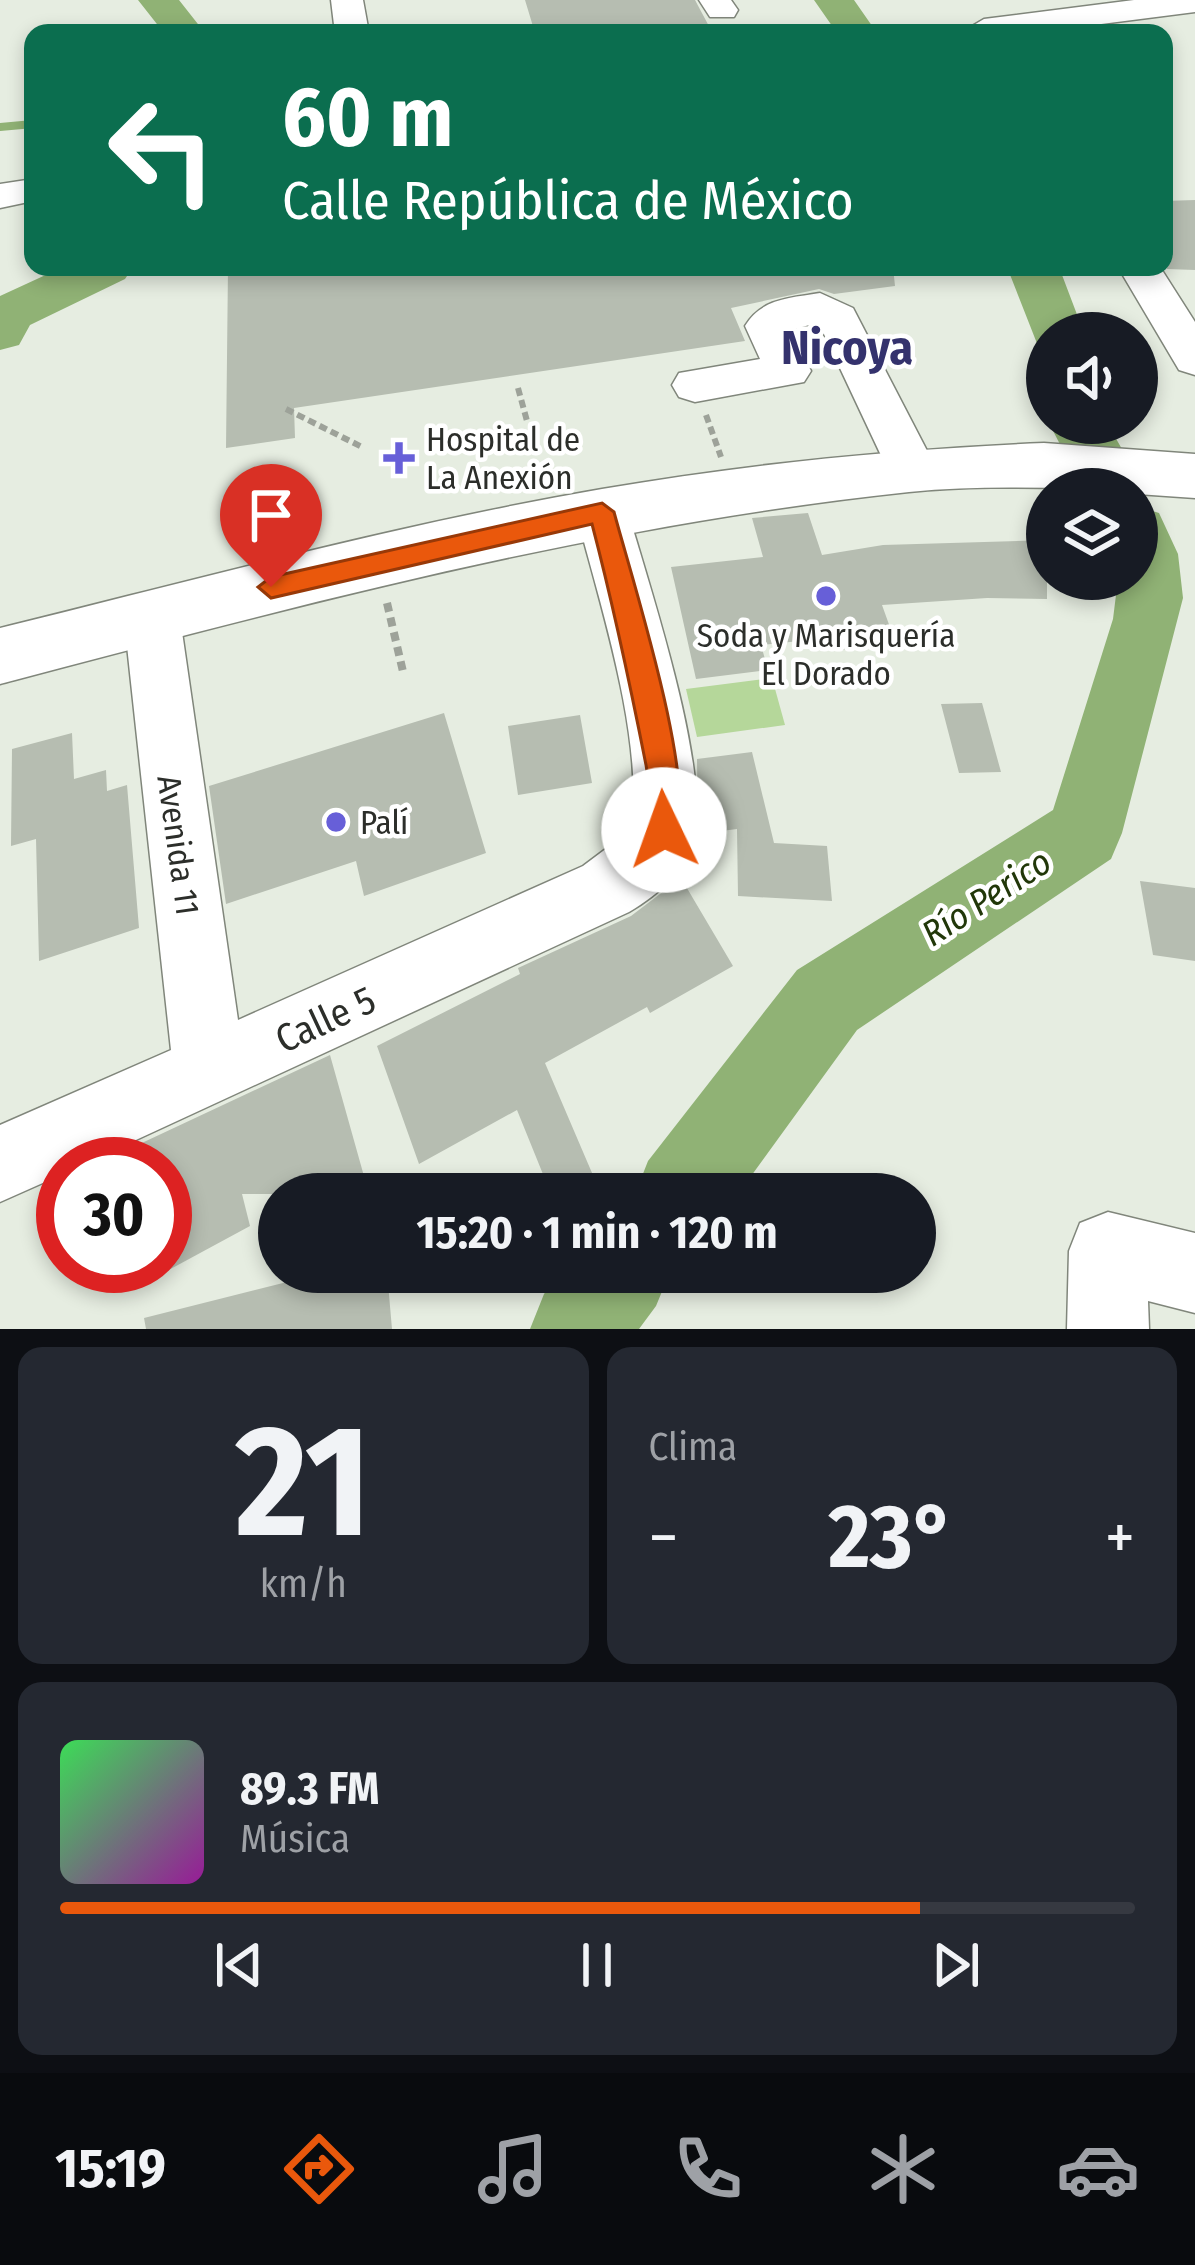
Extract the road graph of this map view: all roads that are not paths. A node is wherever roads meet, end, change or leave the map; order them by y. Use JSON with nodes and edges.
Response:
{"nodes":[{"id":1,"x":1195,"y":2,"type":"edge"},
{"id":2,"x":1036,"y":24,"type":"edge"},
{"id":3,"x":1144,"y":276,"type":"edge"},
{"id":4,"x":1195,"y":359,"type":"edge"},
{"id":5,"x":695,"y":385,"type":"road end"},
{"id":6,"x":912,"y":470,"type":"junction"},
{"id":7,"x":1171,"y":474,"type":"edge"},
{"id":8,"x":602,"y":512,"type":"junction"},
{"id":9,"x":152,"y":619,"type":"junction"},
{"id":10,"x":0,"y":656,"type":"edge"},
{"id":11,"x":209,"y":1072,"type":"junction"},
{"id":12,"x":0,"y":1164,"type":"edge"},
{"id":13,"x":1195,"y":1273,"type":"edge"},
{"id":14,"x":1108,"y":1329,"type":"edge"}],
"edges":[{"from":1,"to":2,"type":"street"},
{"from":3,"to":4,"type":"street"},
{"from":5,"to":6,"type":"street"},
{"from":6,"to":7,"type":"main road"},
{"from":6,"to":8,"type":"main road"},
{"from":8,"to":9,"type":"main road"},
{"from":8,"to":11,"type":"street","name":"Calle 5"},
{"from":9,"to":10,"type":"main road"},
{"from":9,"to":11,"type":"street","name":"Avenida 11"},
{"from":11,"to":12,"type":"street","name":"Calle 5"},
{"from":13,"to":14,"type":"street"}]}
